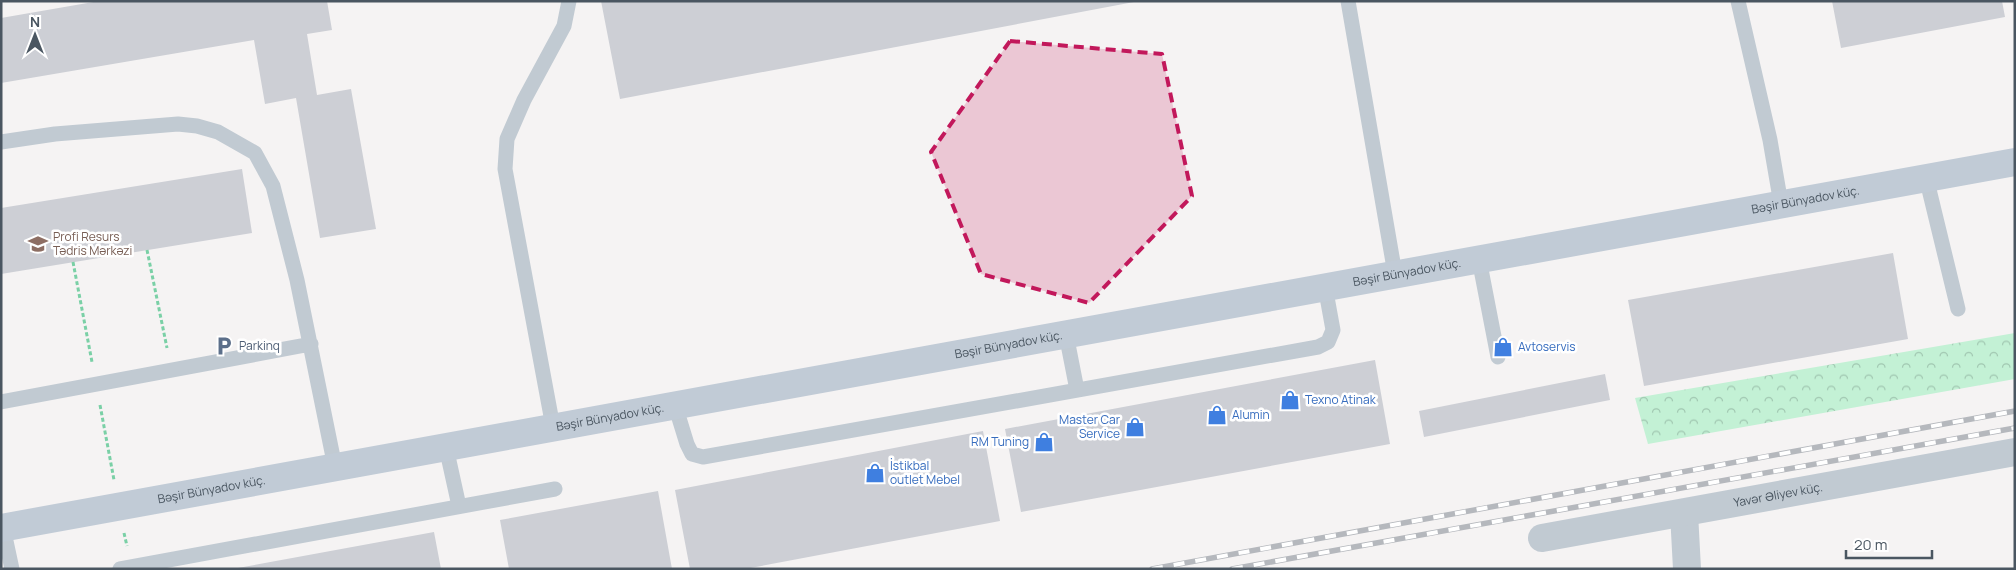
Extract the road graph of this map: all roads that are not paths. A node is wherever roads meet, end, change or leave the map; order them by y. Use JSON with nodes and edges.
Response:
{"nodes":[{"id":1,"x":569,"y":1,"type":"edge"},
{"id":2,"x":1348,"y":1,"type":"edge"},
{"id":3,"x":1738,"y":1,"type":"edge"},
{"id":4,"x":1,"y":142,"type":"edge"},
{"id":5,"x":2015,"y":162,"type":"edge"},
{"id":6,"x":1926,"y":177,"type":"junction"},
{"id":7,"x":1780,"y":204,"type":"junction"},
{"id":8,"x":1478,"y":258,"type":"junction"},
{"id":9,"x":1395,"y":274,"type":"junction"},
{"id":10,"x":1325,"y":286,"type":"junction"},
{"id":11,"x":1958,"y":310,"type":"dead end"},
{"id":12,"x":1066,"y":334,"type":"junction"},
{"id":13,"x":311,"y":344,"type":"junction"},
{"id":14,"x":1498,"y":357,"type":"dead end"},
{"id":15,"x":1077,"y":390,"type":"junction"},
{"id":16,"x":1,"y":402,"type":"edge"},
{"id":17,"x":675,"y":405,"type":"junction"},
{"id":18,"x":553,"y":427,"type":"junction"},
{"id":19,"x":446,"y":446,"type":"junction"},
{"id":20,"x":2015,"y":452,"type":"edge"},
{"id":21,"x":335,"y":467,"type":"junction"},
{"id":22,"x":555,"y":489,"type":"dead end"},
{"id":23,"x":459,"y":506,"type":"junction"},
{"id":24,"x":1684,"y":513,"type":"junction"},
{"id":25,"x":2,"y":527,"type":"edge"},
{"id":26,"x":1542,"y":538,"type":"dead end"},
{"id":27,"x":125,"y":568,"type":"edge"},
{"id":28,"x":12,"y":569,"type":"edge"},
{"id":29,"x":1688,"y":569,"type":"edge"}],
"edges":[{"from":1,"to":18,"type":"lane"},
{"from":2,"to":9,"type":"lane"},
{"from":3,"to":7,"type":"lane"},
{"from":4,"to":13,"type":"lane"},
{"from":5,"to":6,"type":"street","name":"Bəşir Bünyadov küç."},
{"from":6,"to":7,"type":"street","name":"Bəşir Bünyadov küç."},
{"from":6,"to":11,"type":"lane"},
{"from":7,"to":8,"type":"street","name":"Bəşir Bünyadov küç."},
{"from":8,"to":9,"type":"street","name":"Bəşir Bünyadov küç."},
{"from":8,"to":14,"type":"lane"},
{"from":9,"to":10,"type":"street","name":"Bəşir Bünyadov küç."},
{"from":10,"to":12,"type":"street","name":"Bəşir Bünyadov küç."},
{"from":10,"to":15,"type":"lane"},
{"from":12,"to":15,"type":"lane"},
{"from":12,"to":17,"type":"street","name":"Bəşir Bünyadov küç."},
{"from":13,"to":16,"type":"lane"},
{"from":13,"to":21,"type":"lane"},
{"from":15,"to":17,"type":"lane"},
{"from":17,"to":18,"type":"street","name":"Bəşir Bünyadov küç."},
{"from":18,"to":19,"type":"street","name":"Bəşir Bünyadov küç."},
{"from":19,"to":21,"type":"street","name":"Bəşir Bünyadov küç."},
{"from":19,"to":23,"type":"lane"},
{"from":20,"to":24,"type":"street","name":"Yavər Əliyev küç."},
{"from":21,"to":25,"type":"street","name":"Bəşir Bünyadov küç."},
{"from":22,"to":23,"type":"lane"},
{"from":23,"to":27,"type":"lane"},
{"from":24,"to":26,"type":"street","name":"Yavər Əliyev küç."},
{"from":24,"to":29,"type":"street"},
{"from":25,"to":28,"type":"lane"}]}
